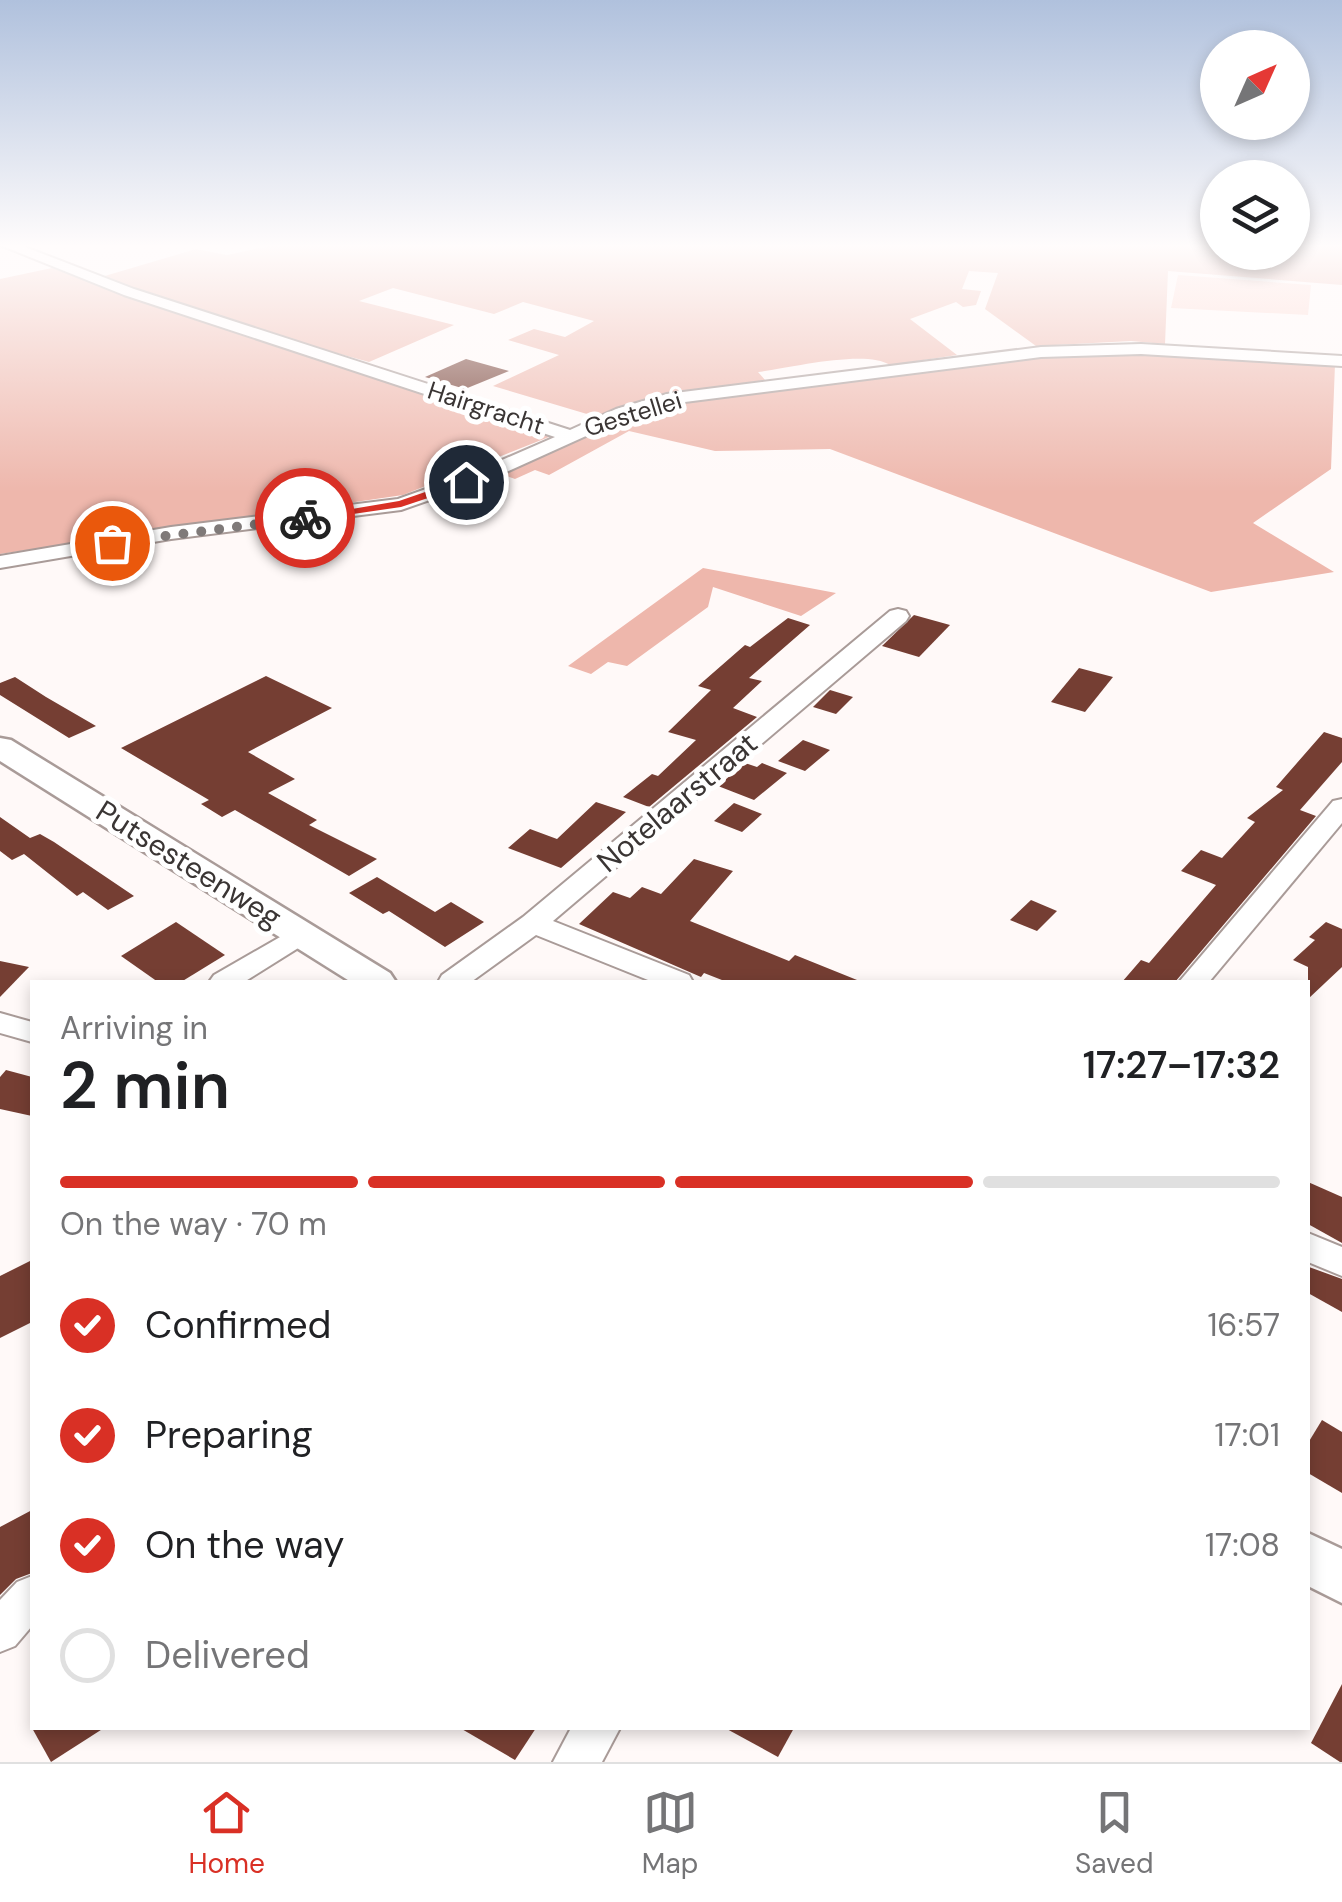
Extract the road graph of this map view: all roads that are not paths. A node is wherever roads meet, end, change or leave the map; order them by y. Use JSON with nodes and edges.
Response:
{"nodes":[{"id":1,"x":237,"y":327,"type":"edge"},
{"id":2,"x":1342,"y":361,"type":"edge"},
{"id":3,"x":568,"y":435,"type":"junction"},
{"id":4,"x":0,"y":562,"type":"edge"},
{"id":5,"x":898,"y":616,"type":"dead end"},
{"id":6,"x":0,"y":746,"type":"edge"},
{"id":7,"x":1342,"y":807,"type":"edge"},
{"id":8,"x":533,"y":924,"type":"junction"},
{"id":9,"x":301,"y":934,"type":"junction"},
{"id":10,"x":227,"y":980,"type":"edge"},
{"id":11,"x":374,"y":980,"type":"edge"},
{"id":12,"x":455,"y":980,"type":"edge"},
{"id":13,"x":674,"y":980,"type":"edge"},
{"id":14,"x":1195,"y":980,"type":"edge"},
{"id":15,"x":0,"y":1024,"type":"edge"},
{"id":16,"x":30,"y":1032,"type":"edge"},
{"id":17,"x":1310,"y":1248,"type":"edge"},
{"id":18,"x":1342,"y":1262,"type":"edge"},
{"id":19,"x":1310,"y":1558,"type":"edge"},
{"id":20,"x":1342,"y":1578,"type":"edge"},
{"id":21,"x":30,"y":1598,"type":"edge"},
{"id":22,"x":0,"y":1632,"type":"edge"},
{"id":23,"x":596,"y":1730,"type":"edge"},
{"id":24,"x":576,"y":1762,"type":"edge"}],
"edges":[{"from":1,"to":3,"type":"street","name":"Hairgracht"},
{"from":2,"to":3,"type":"street","name":"Gestellei"},
{"from":3,"to":4,"type":"street","name":"Gestellei"},
{"from":5,"to":8,"type":"street","name":"Notelaarstraat"},
{"from":6,"to":9,"type":"main road","name":"Putsesteenweg"},
{"from":7,"to":14,"type":"street"},
{"from":8,"to":12,"type":"street","name":"Notelaarstraat"},
{"from":8,"to":13,"type":"street"},
{"from":9,"to":10,"type":"street"},
{"from":9,"to":11,"type":"main road","name":"Putsesteenweg"},
{"from":15,"to":16,"type":"street"},
{"from":17,"to":18,"type":"street"},
{"from":19,"to":20,"type":"main road"},
{"from":21,"to":22,"type":"street"},
{"from":23,"to":24,"type":"street"}]}
